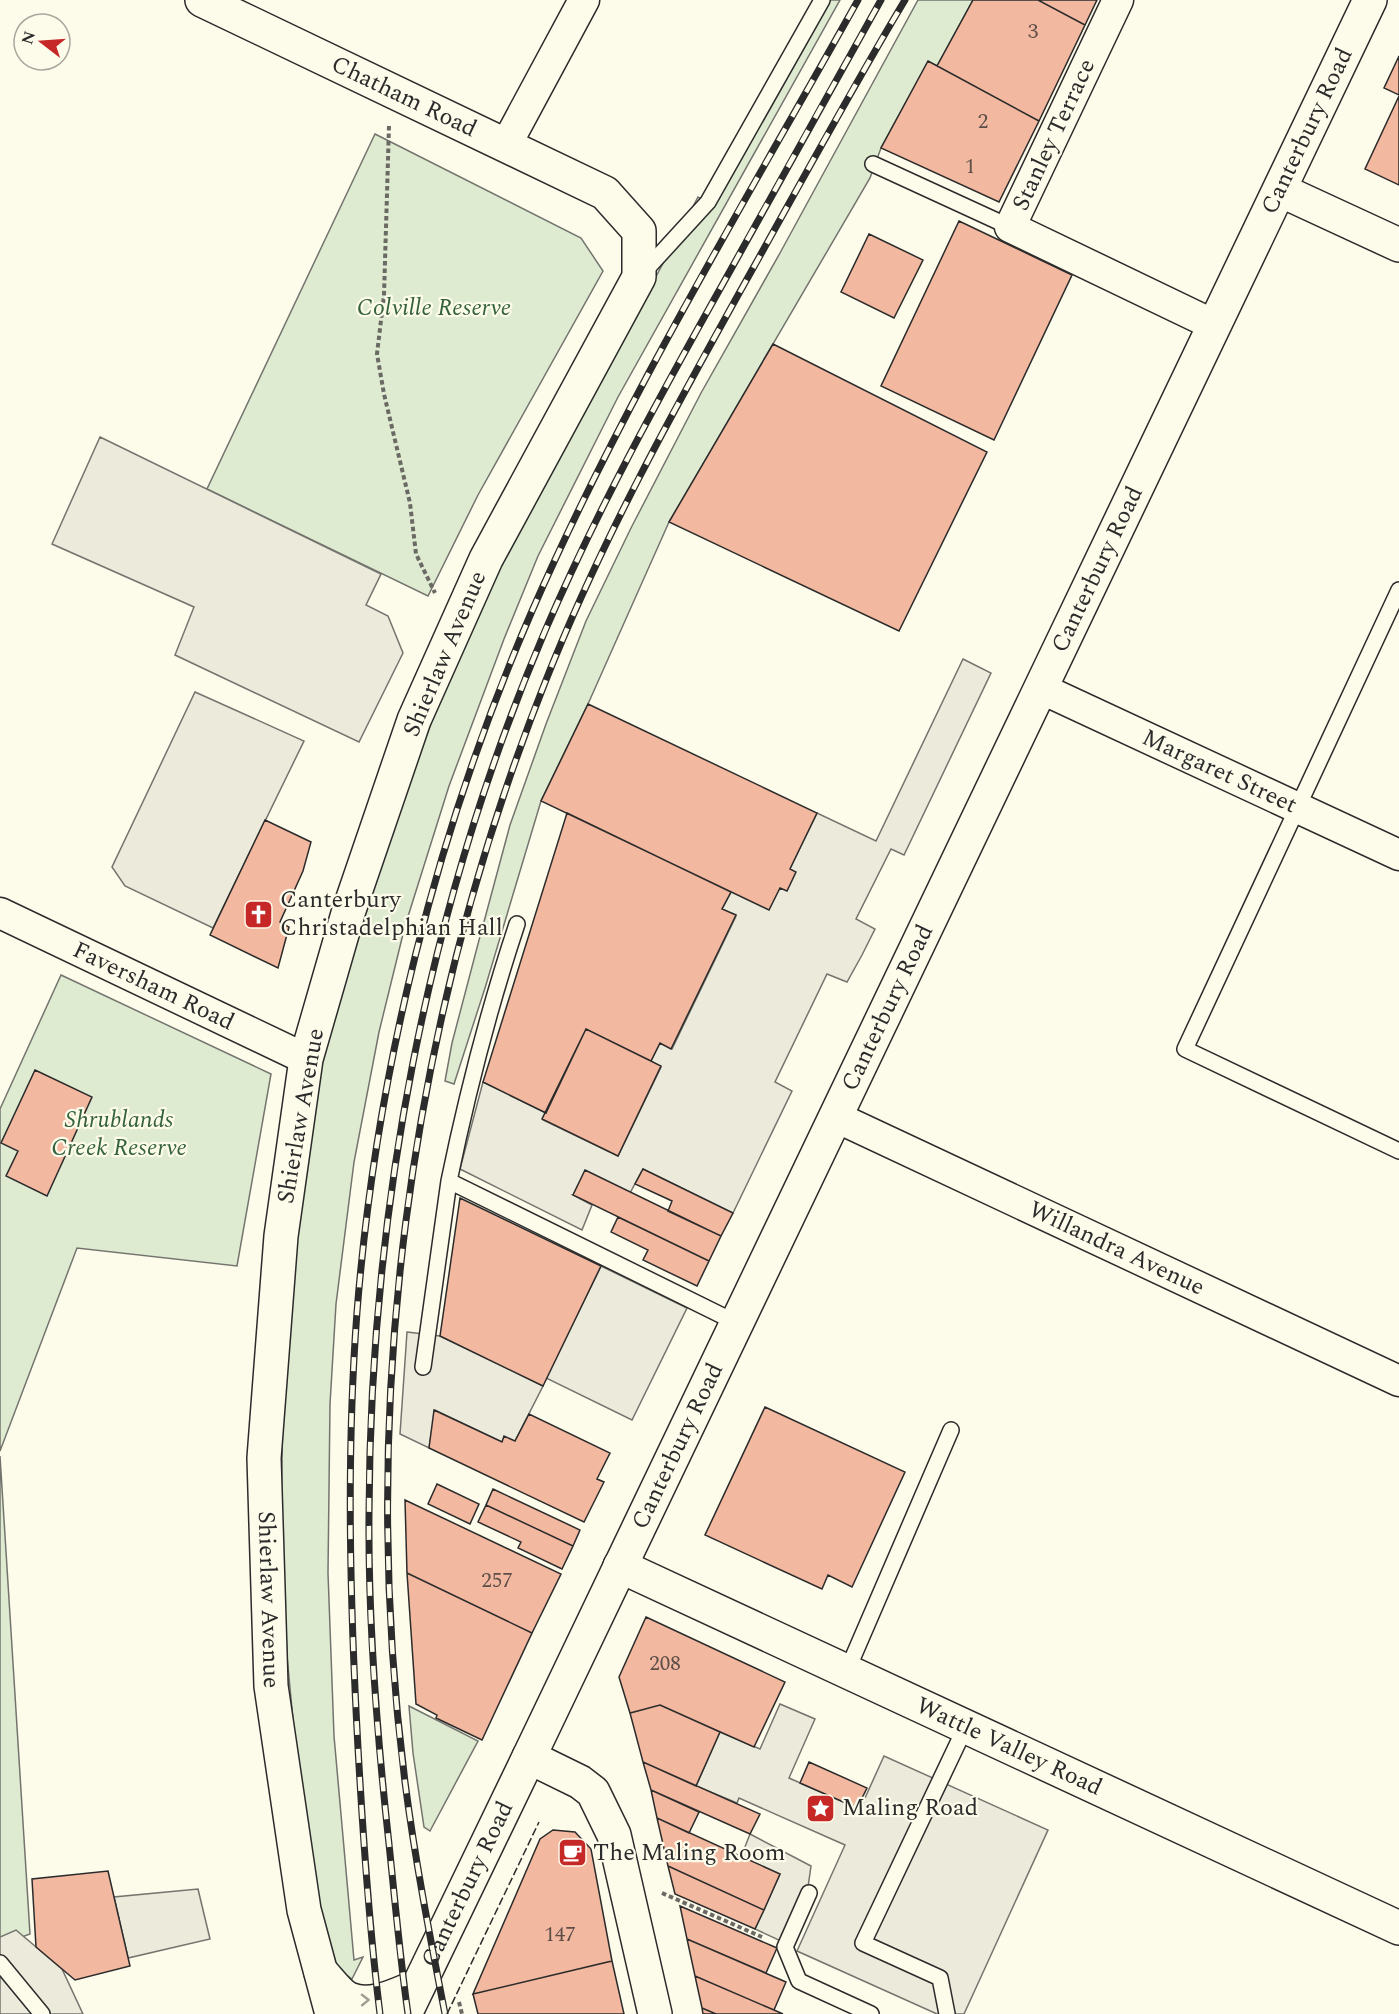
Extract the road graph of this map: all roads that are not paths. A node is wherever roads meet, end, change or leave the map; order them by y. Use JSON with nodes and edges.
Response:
{"nodes":[{"id":1,"x":201,"y":0,"type":"edge"},
{"id":2,"x":584,"y":0,"type":"edge"},
{"id":3,"x":822,"y":0,"type":"edge"},
{"id":4,"x":1118,"y":0,"type":"edge"},
{"id":5,"x":1370,"y":0,"type":"edge"},
{"id":6,"x":506,"y":145,"type":"junction"},
{"id":7,"x":873,"y":164,"type":"dead end"},
{"id":8,"x":1280,"y":190,"type":"junction"},
{"id":9,"x":605,"y":193,"type":"joint"},
{"id":10,"x":1010,"y":228,"type":"junction"},
{"id":11,"x":1399,"y":245,"type":"edge"},
{"id":12,"x":639,"y":277,"type":"junction"},
{"id":13,"x":1214,"y":325,"type":"junction"},
{"id":14,"x":1399,"y":590,"type":"edge"},
{"id":15,"x":1040,"y":688,"type":"junction"},
{"id":16,"x":1298,"y":808,"type":"junction"},
{"id":17,"x":1399,"y":855,"type":"edge"},
{"id":18,"x":0,"y":913,"type":"edge"},
{"id":19,"x":517,"y":924,"type":"dead end"},
{"id":20,"x":306,"y":1059,"type":"junction"},
{"id":21,"x":836,"y":1117,"type":"junction"},
{"id":22,"x":1399,"y":1151,"type":"edge"},
{"id":23,"x":449,"y":1181,"type":"junction"},
{"id":24,"x":737,"y":1323,"type":"junction"},
{"id":25,"x":423,"y":1366,"type":"dead end"},
{"id":26,"x":1399,"y":1382,"type":"edge"},
{"id":27,"x":951,"y":1430,"type":"dead end"},
{"id":28,"x":620,"y":1566,"type":"junction"},
{"id":29,"x":847,"y":1671,"type":"junction"},
{"id":30,"x":966,"y":1726,"type":"junction"},
{"id":31,"x":529,"y":1757,"type":"junction"},
{"id":32,"x":809,"y":1893,"type":"dead end"},
{"id":33,"x":1399,"y":1928,"type":"edge"},
{"id":34,"x":0,"y":1963,"type":"edge"},
{"id":35,"x":321,"y":1972,"type":"junction"},
{"id":36,"x":411,"y":2000,"type":"edge"},
{"id":37,"x":42,"y":2014,"type":"edge"},
{"id":38,"x":332,"y":2014,"type":"edge"},
{"id":39,"x":655,"y":2014,"type":"edge"},
{"id":40,"x":871,"y":2014,"type":"edge"},
{"id":41,"x":947,"y":2014,"type":"edge"}],
"edges":[{"from":1,"to":6,"type":"street","name":"Chatham Road"},
{"from":2,"to":6,"type":"street"},
{"from":3,"to":12,"type":"lane"},
{"from":4,"to":10,"type":"street","name":"Stanley Terrace"},
{"from":5,"to":8,"type":"street","name":"Canterbury Road"},
{"from":6,"to":9,"type":"street","name":"Chatham Road"},
{"from":7,"to":10,"type":"lane"},
{"from":8,"to":11,"type":"street"},
{"from":8,"to":13,"type":"street","name":"Canterbury Road"},
{"from":9,"to":12,"type":"street","name":"Shierlaw Avenue"},
{"from":10,"to":13,"type":"street","name":"Stanley Terrace"},
{"from":12,"to":20,"type":"street","name":"Shierlaw Avenue"},
{"from":13,"to":15,"type":"street","name":"Canterbury Road"},
{"from":14,"to":16,"type":"lane"},
{"from":15,"to":16,"type":"street","name":"Margaret Street"},
{"from":15,"to":21,"type":"street","name":"Canterbury Road"},
{"from":16,"to":17,"type":"street","name":"Margaret Street"},
{"from":16,"to":22,"type":"lane"},
{"from":18,"to":20,"type":"street","name":"Faversham Road"},
{"from":19,"to":23,"type":"lane"},
{"from":20,"to":35,"type":"street","name":"Shierlaw Avenue"},
{"from":21,"to":24,"type":"street","name":"Canterbury Road"},
{"from":21,"to":26,"type":"street","name":"Willandra Avenue"},
{"from":23,"to":24,"type":"lane"},
{"from":23,"to":25,"type":"lane"},
{"from":24,"to":28,"type":"street","name":"Canterbury Road"},
{"from":27,"to":29,"type":"lane"},
{"from":28,"to":29,"type":"street","name":"Wattle Valley Road"},
{"from":28,"to":31,"type":"street","name":"Canterbury Road"},
{"from":29,"to":30,"type":"street","name":"Wattle Valley Road"},
{"from":30,"to":33,"type":"street","name":"Wattle Valley Road"},
{"from":30,"to":41,"type":"lane"},
{"from":31,"to":36,"type":"street","name":"Canterbury Road"},
{"from":31,"to":39,"type":"street"},
{"from":32,"to":40,"type":"lane"},
{"from":34,"to":37,"type":"lane"},
{"from":35,"to":36,"type":"street","name":"Shierlaw Avenue","one_way":true},
{"from":35,"to":38,"type":"street","name":"Shierlaw Avenue"}]}
